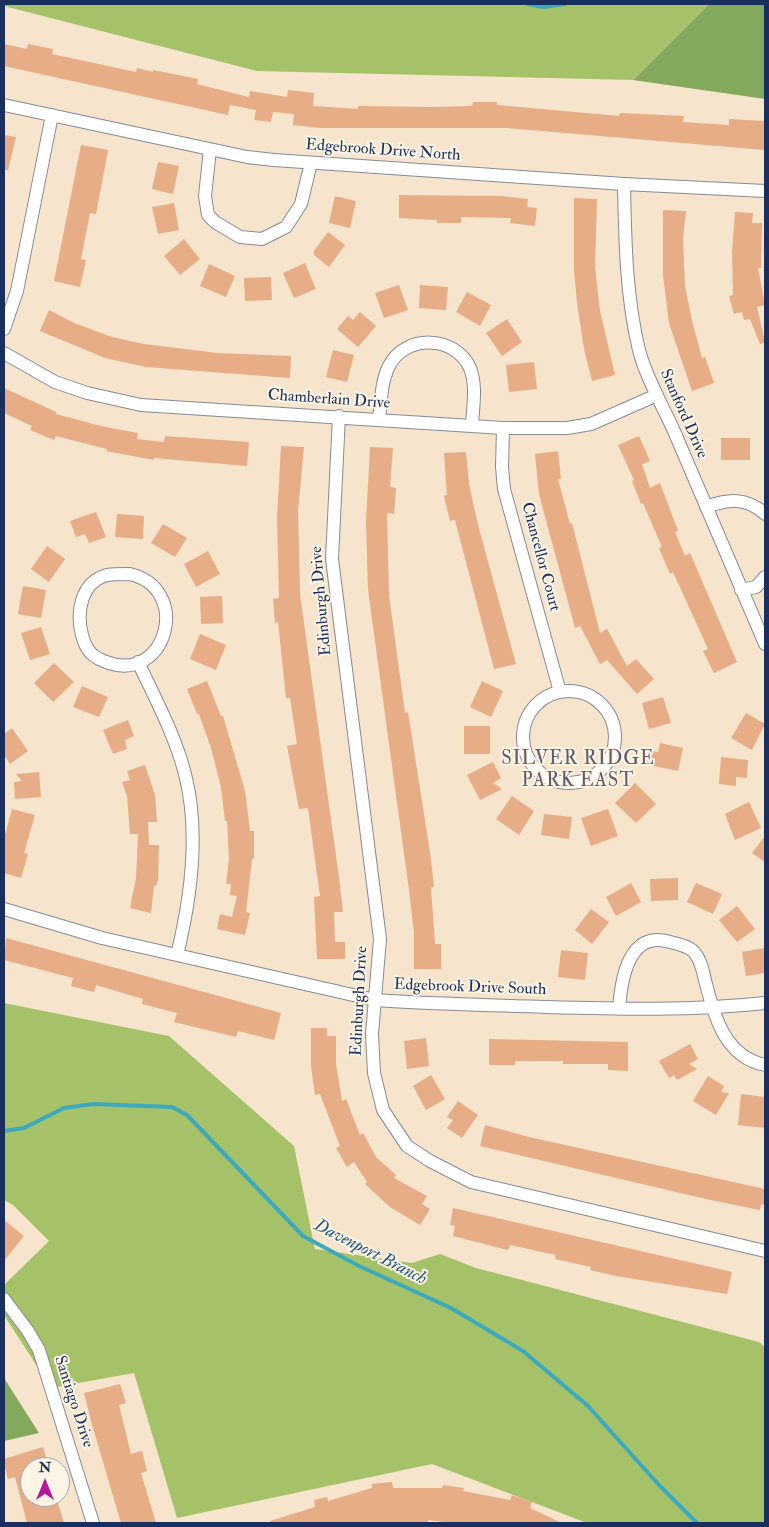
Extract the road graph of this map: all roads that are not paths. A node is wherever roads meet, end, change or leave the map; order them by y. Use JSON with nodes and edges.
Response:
{"nodes":[{"id":1,"x":4,"y":105,"type":"edge"},
{"id":2,"x":52,"y":115,"type":"junction"},
{"id":3,"x":210,"y":149,"type":"junction"},
{"id":4,"x":311,"y":162,"type":"junction"},
{"id":5,"x":624,"y":184,"type":"junction"},
{"id":6,"x":765,"y":191,"type":"edge"},
{"id":7,"x":4,"y":329,"type":"edge"},
{"id":8,"x":4,"y":353,"type":"edge"},
{"id":9,"x":657,"y":395,"type":"junction"},
{"id":10,"x":339,"y":416,"type":"junction"},
{"id":11,"x":379,"y":419,"type":"junction"},
{"id":12,"x":472,"y":425,"type":"junction"},
{"id":13,"x":503,"y":428,"type":"junction"},
{"id":14,"x":706,"y":507,"type":"junction"},
{"id":15,"x":765,"y":514,"type":"edge"},
{"id":16,"x":765,"y":577,"type":"edge"},
{"id":17,"x":741,"y":590,"type":"junction"},
{"id":18,"x":765,"y":644,"type":"edge"},
{"id":19,"x":138,"y":662,"type":"junction"},
{"id":20,"x":560,"y":692,"type":"junction"},
{"id":21,"x":4,"y":909,"type":"edge"},
{"id":22,"x":177,"y":955,"type":"junction"},
{"id":23,"x":375,"y":1000,"type":"junction"},
{"id":24,"x":765,"y":1003,"type":"edge"},
{"id":25,"x":619,"y":1009,"type":"junction"},
{"id":26,"x":712,"y":1009,"type":"junction"},
{"id":27,"x":765,"y":1066,"type":"edge"},
{"id":28,"x":765,"y":1251,"type":"edge"},
{"id":29,"x":4,"y":1299,"type":"edge"},
{"id":30,"x":93,"y":1523,"type":"edge"}],
"edges":[{"from":1,"to":2,"type":"street","name":"Edgebrook Drive North"},
{"from":2,"to":3,"type":"street","name":"Edgebrook Drive North"},
{"from":2,"to":7,"type":"street"},
{"from":3,"to":4,"type":"street","name":"Edgebrook Drive North"},
{"from":3,"to":4,"type":"street"},
{"from":4,"to":5,"type":"street","name":"Edgebrook Drive North"},
{"from":5,"to":6,"type":"street","name":"Edgebrook Drive North"},
{"from":5,"to":9,"type":"street","name":"Stanford Drive"},
{"from":8,"to":10,"type":"street","name":"Chamberlain Drive"},
{"from":9,"to":13,"type":"street","name":"Chamberlain Drive"},
{"from":9,"to":14,"type":"street","name":"Stanford Drive"},
{"from":10,"to":11,"type":"street","name":"Chamberlain Drive"},
{"from":10,"to":23,"type":"street","name":"Edinburgh Drive"},
{"from":11,"to":12,"type":"street","name":"Chamberlain Drive"},
{"from":11,"to":12,"type":"street"},
{"from":12,"to":13,"type":"street","name":"Chamberlain Drive"},
{"from":13,"to":20,"type":"street","name":"Chancellor Court"},
{"from":14,"to":15,"type":"street"},
{"from":14,"to":17,"type":"street","name":"Stanford Drive"},
{"from":16,"to":17,"type":"street"},
{"from":17,"to":18,"type":"street","name":"Stanford Drive"},
{"from":19,"to":19,"type":"street"},
{"from":19,"to":22,"type":"street"},
{"from":20,"to":20,"type":"street"},
{"from":21,"to":22,"type":"street","name":"Edgebrook Drive South"},
{"from":22,"to":23,"type":"street","name":"Edgebrook Drive South"},
{"from":23,"to":25,"type":"street","name":"Edgebrook Drive South"},
{"from":23,"to":28,"type":"street","name":"Edinburgh Drive"},
{"from":24,"to":26,"type":"street","name":"Edgebrook Drive South"},
{"from":25,"to":26,"type":"street","name":"Edgebrook Drive South"},
{"from":25,"to":26,"type":"street"},
{"from":26,"to":27,"type":"street"},
{"from":29,"to":30,"type":"street","name":"Santiago Drive"}]}
